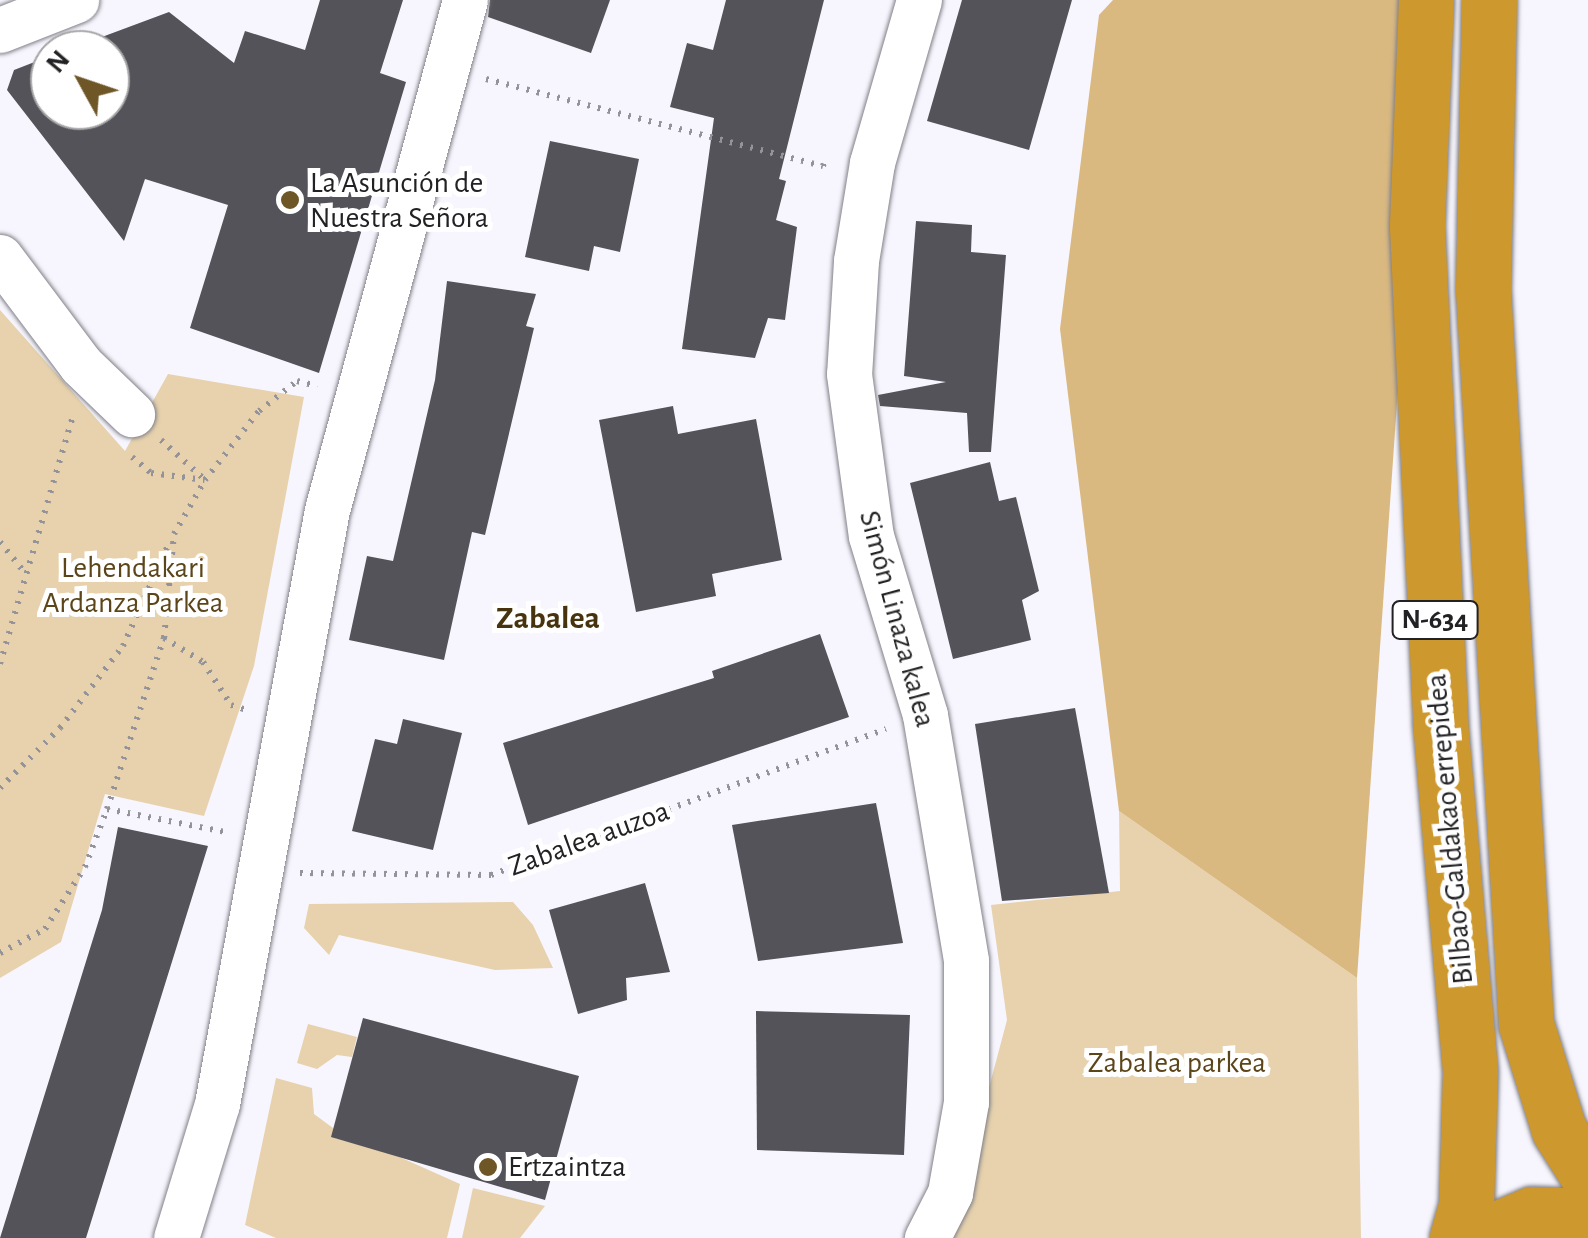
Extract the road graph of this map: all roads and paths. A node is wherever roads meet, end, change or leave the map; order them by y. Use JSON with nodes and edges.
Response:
{"nodes":[{"id":1,"x":76,"y":0,"type":"edge"},
{"id":2,"x":465,"y":0,"type":"edge"},
{"id":3,"x":919,"y":0,"type":"edge"},
{"id":4,"x":1426,"y":0,"type":"edge"},
{"id":5,"x":1489,"y":0,"type":"edge"},
{"id":6,"x":0,"y":30,"type":"edge"},
{"id":7,"x":444,"y":68,"type":"junction"},
{"id":8,"x":829,"y":147,"type":"dead end"},
{"id":9,"x":0,"y":257,"type":"edge"},
{"id":10,"x":297,"y":380,"type":"dead end"},
{"id":11,"x":114,"y":428,"type":"junction"},
{"id":12,"x":205,"y":480,"type":"junction"},
{"id":13,"x":174,"y":534,"type":"junction"},
{"id":14,"x":0,"y":542,"type":"edge"},
{"id":15,"x":24,"y":572,"type":"junction"},
{"id":16,"x":164,"y":638,"type":"junction"},
{"id":17,"x":0,"y":664,"type":"edge"},
{"id":18,"x":925,"y":715,"type":"junction"},
{"id":19,"x":288,"y":724,"type":"junction"},
{"id":20,"x":2,"y":783,"type":"edge"},
{"id":21,"x":107,"y":808,"type":"junction"},
{"id":22,"x":282,"y":848,"type":"junction"},
{"id":23,"x":0,"y":953,"type":"edge"},
{"id":24,"x":1588,"y":1176,"type":"edge"},
{"id":25,"x":1588,"y":1216,"type":"edge"},
{"id":26,"x":176,"y":1238,"type":"edge"},
{"id":27,"x":927,"y":1238,"type":"edge"},
{"id":28,"x":1458,"y":1238,"type":"edge"},
{"id":29,"x":1476,"y":1238,"type":"edge"}],
"edges":[{"from":1,"to":6,"type":"street"},
{"from":2,"to":7,"type":"street"},
{"from":3,"to":18,"type":"street","name":"Simón Linaza kalea"},
{"from":4,"to":28,"type":"highway","name":"Bilbao-Galdakao errepidea","number":"N-634"},
{"from":5,"to":24,"type":"highway","name":"Bilbao-Galdakao errepidea","number":"N-634"},
{"from":7,"to":8,"type":"path"},
{"from":7,"to":19,"type":"street"},
{"from":9,"to":11,"type":"street"},
{"from":10,"to":12,"type":"path"},
{"from":11,"to":12,"type":"path"},
{"from":11,"to":12,"type":"path"},
{"from":11,"to":15,"type":"path"},
{"from":12,"to":13,"type":"path"},
{"from":13,"to":16,"type":"path"},
{"from":13,"to":20,"type":"path"},
{"from":14,"to":15,"type":"path"},
{"from":15,"to":17,"type":"path"},
{"from":16,"to":19,"type":"path"},
{"from":16,"to":21,"type":"path"},
{"from":18,"to":22,"type":"path","name":"Zabalea auzoa"},
{"from":18,"to":27,"type":"street","name":"Simón Linaza kalea"},
{"from":19,"to":22,"type":"street"},
{"from":21,"to":22,"type":"path"},
{"from":21,"to":23,"type":"path"},
{"from":22,"to":26,"type":"street"},
{"from":25,"to":29,"type":"highway"}]}
